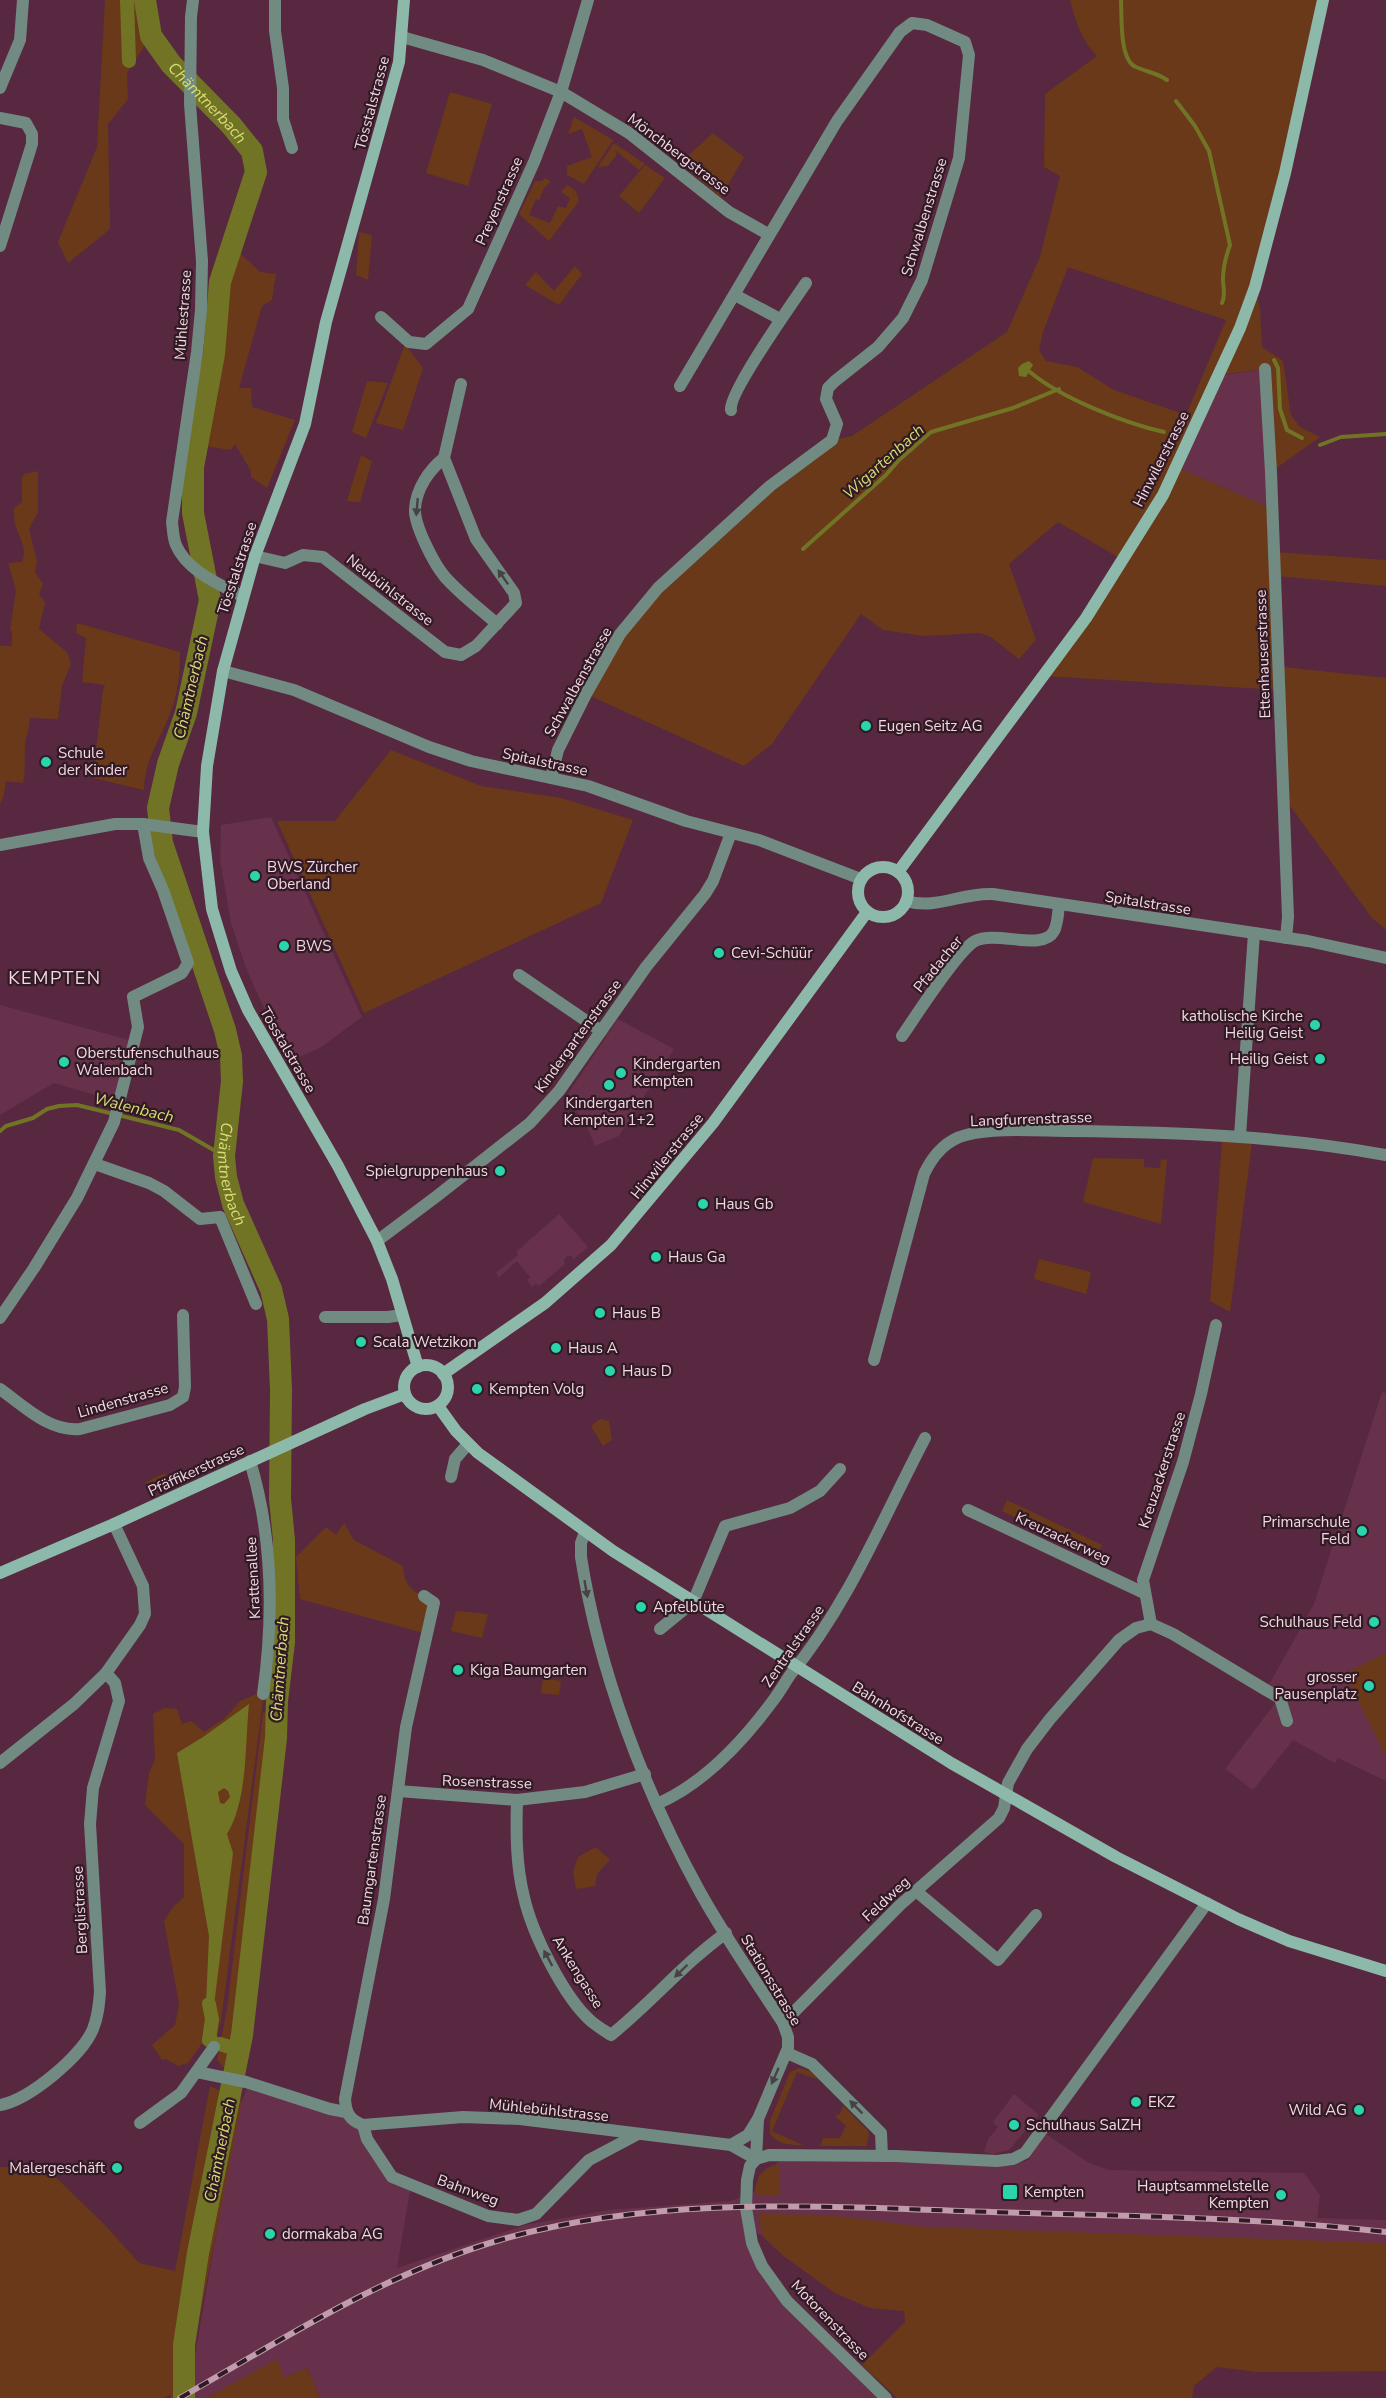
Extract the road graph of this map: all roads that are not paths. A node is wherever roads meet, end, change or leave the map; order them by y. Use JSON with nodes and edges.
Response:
{"nodes":[{"id":1,"x":23,"y":0,"type":"edge"},
{"id":2,"x":193,"y":0,"type":"edge"},
{"id":3,"x":275,"y":0,"type":"edge"},
{"id":4,"x":404,"y":0,"type":"edge"},
{"id":5,"x":588,"y":0,"type":"edge"},
{"id":6,"x":1323,"y":0,"type":"edge"},
{"id":7,"x":402,"y":37,"type":"junction"},
{"id":8,"x":0,"y":88,"type":"edge"},
{"id":9,"x":561,"y":92,"type":"junction"},
{"id":10,"x":0,"y":118,"type":"edge"},
{"id":11,"x":292,"y":148,"type":"dead end"},
{"id":12,"x":768,"y":234,"type":"junction"},
{"id":13,"x":0,"y":246,"type":"edge"},
{"id":14,"x":806,"y":284,"type":"dead end"},
{"id":15,"x":735,"y":295,"type":"junction"},
{"id":16,"x":381,"y":317,"type":"dead end"},
{"id":17,"x":780,"y":319,"type":"junction"},
{"id":18,"x":1264,"y":369,"type":"dead end"},
{"id":19,"x":461,"y":384,"type":"dead end"},
{"id":20,"x":680,"y":386,"type":"dead end"},
{"id":21,"x":731,"y":410,"type":"dead end"},
{"id":22,"x":444,"y":458,"type":"junction"},
{"id":23,"x":255,"y":556,"type":"junction"},
{"id":24,"x":242,"y":596,"type":"junction"},
{"id":25,"x":496,"y":624,"type":"junction"},
{"id":26,"x":223,"y":671,"type":"junction"},
{"id":27,"x":551,"y":778,"type":"junction"},
{"id":28,"x":146,"y":825,"type":"junction"},
{"id":29,"x":203,"y":832,"type":"junction"},
{"id":30,"x":731,"y":833,"type":"junction"},
{"id":31,"x":0,"y":845,"type":"edge"},
{"id":32,"x":898,"y":872,"type":"junction"},
{"id":33,"x":861,"y":879,"type":"junction"},
{"id":34,"x":906,"y":902,"type":"junction"},
{"id":35,"x":1059,"y":904,"type":"junction"},
{"id":36,"x":867,"y":912,"type":"junction"},
{"id":37,"x":1254,"y":933,"type":"junction"},
{"id":38,"x":1286,"y":938,"type":"junction"},
{"id":39,"x":1386,"y":958,"type":"edge"},
{"id":40,"x":519,"y":975,"type":"dead end"},
{"id":41,"x":601,"y":1031,"type":"junction"},
{"id":42,"x":902,"y":1036,"type":"dead end"},
{"id":43,"x":1240,"y":1136,"type":"junction"},
{"id":44,"x":1386,"y":1155,"type":"edge"},
{"id":45,"x":95,"y":1164,"type":"junction"},
{"id":46,"x":377,"y":1240,"type":"junction"},
{"id":47,"x":256,"y":1304,"type":"dead end"},
{"id":48,"x":183,"y":1315,"type":"dead end"},
{"id":49,"x":402,"y":1315,"type":"junction"},
{"id":50,"x":325,"y":1317,"type":"dead end"},
{"id":51,"x":0,"y":1318,"type":"edge"},
{"id":52,"x":1216,"y":1325,"type":"dead end"},
{"id":53,"x":874,"y":1360,"type":"dead end"},
{"id":54,"x":418,"y":1367,"type":"junction"},
{"id":55,"x":443,"y":1374,"type":"junction"},
{"id":56,"x":0,"y":1389,"type":"edge"},
{"id":57,"x":405,"y":1394,"type":"junction"},
{"id":58,"x":438,"y":1406,"type":"junction"},
{"id":59,"x":925,"y":1438,"type":"dead end"},
{"id":60,"x":468,"y":1444,"type":"junction"},
{"id":61,"x":250,"y":1461,"type":"junction"},
{"id":62,"x":840,"y":1469,"type":"dead end"},
{"id":63,"x":451,"y":1477,"type":"dead end"},
{"id":64,"x":968,"y":1510,"type":"dead end"},
{"id":65,"x":114,"y":1524,"type":"junction"},
{"id":66,"x":585,"y":1532,"type":"junction"},
{"id":67,"x":0,"y":1573,"type":"edge"},
{"id":68,"x":1144,"y":1593,"type":"junction"},
{"id":69,"x":424,"y":1596,"type":"dead end"},
{"id":70,"x":693,"y":1602,"type":"junction"},
{"id":71,"x":1151,"y":1624,"type":"junction"},
{"id":72,"x":660,"y":1629,"type":"dead end"},
{"id":73,"x":798,"y":1668,"type":"junction"},
{"id":74,"x":106,"y":1673,"type":"junction"},
{"id":75,"x":263,"y":1694,"type":"dead end"},
{"id":76,"x":1287,"y":1721,"type":"dead end"},
{"id":77,"x":0,"y":1763,"type":"edge"},
{"id":78,"x":645,"y":1774,"type":"junction"},
{"id":79,"x":398,"y":1791,"type":"junction"},
{"id":80,"x":1006,"y":1796,"type":"junction"},
{"id":81,"x":517,"y":1800,"type":"junction"},
{"id":82,"x":657,"y":1804,"type":"junction"},
{"id":83,"x":916,"y":1891,"type":"junction"},
{"id":84,"x":1207,"y":1903,"type":"junction"},
{"id":85,"x":1036,"y":1915,"type":"dead end"},
{"id":86,"x":726,"y":1933,"type":"junction"},
{"id":87,"x":1386,"y":1971,"type":"edge"},
{"id":88,"x":783,"y":2023,"type":"junction"},
{"id":89,"x":214,"y":2048,"type":"dead end"},
{"id":90,"x":787,"y":2053,"type":"junction"},
{"id":91,"x":197,"y":2072,"type":"junction"},
{"id":92,"x":0,"y":2105,"type":"edge"},
{"id":93,"x":346,"y":2112,"type":"junction"},
{"id":94,"x":758,"y":2119,"type":"junction"},
{"id":95,"x":140,"y":2123,"type":"dead end"},
{"id":96,"x":363,"y":2125,"type":"junction"},
{"id":97,"x":638,"y":2134,"type":"junction"},
{"id":98,"x":731,"y":2145,"type":"junction"},
{"id":99,"x":882,"y":2156,"type":"junction"},
{"id":100,"x":756,"y":2159,"type":"junction"},
{"id":101,"x":886,"y":2398,"type":"edge"}],
"edges":[{"from":1,"to":8,"type":"street"},
{"from":2,"to":24,"type":"street","name":"Mühlestrasse"},
{"from":3,"to":11,"type":"street"},
{"from":4,"to":7,"type":"main road","name":"Tösstalstrasse"},
{"from":5,"to":9,"type":"street","name":"Preyenstrasse"},
{"from":6,"to":32,"type":"main road","name":"Hinwilerstrasse"},
{"from":7,"to":9,"type":"street","name":"Mönchbergstrasse"},
{"from":7,"to":23,"type":"main road","name":"Tösstalstrasse"},
{"from":9,"to":12,"type":"street","name":"Mönchbergstrasse"},
{"from":9,"to":16,"type":"street","name":"Preyenstrasse"},
{"from":10,"to":13,"type":"street"},
{"from":12,"to":15,"type":"street","name":"Schwalbenstrasse"},
{"from":12,"to":27,"type":"street","name":"Schwalbenstrasse"},
{"from":14,"to":17,"type":"street"},
{"from":15,"to":17,"type":"street"},
{"from":15,"to":20,"type":"street","name":"Schwalbenstrasse"},
{"from":17,"to":21,"type":"street"},
{"from":18,"to":38,"type":"street","name":"Ettenhauserstrasse"},
{"from":19,"to":22,"type":"street"},
{"from":25,"to":22,"type":"street","name":"Neubühlstrasse","one_way":true},
{"from":22,"to":25,"type":"street","one_way":true},
{"from":23,"to":24,"type":"main road","name":"Tösstalstrasse"},
{"from":23,"to":25,"type":"street","name":"Neubühlstrasse"},
{"from":24,"to":26,"type":"main road","name":"Tösstalstrasse"},
{"from":26,"to":27,"type":"street","name":"Spitalstrasse"},
{"from":26,"to":29,"type":"main road","name":"Tösstalstrasse"},
{"from":27,"to":30,"type":"street","name":"Spitalstrasse"},
{"from":28,"to":29,"type":"street"},
{"from":28,"to":31,"type":"street"},
{"from":28,"to":45,"type":"street"},
{"from":29,"to":46,"type":"main road","name":"Tösstalstrasse"},
{"from":30,"to":33,"type":"street","name":"Spitalstrasse"},
{"from":30,"to":41,"type":"street","name":"Kindergartenstrasse"},
{"from":32,"to":33,"type":"main road"},
{"from":32,"to":34,"type":"main road"},
{"from":33,"to":36,"type":"main road"},
{"from":34,"to":35,"type":"street","name":"Spitalstrasse"},
{"from":34,"to":36,"type":"main road"},
{"from":35,"to":37,"type":"street","name":"Spitalstrasse"},
{"from":35,"to":42,"type":"street","name":"Pfadacher"},
{"from":36,"to":55,"type":"main road","name":"Hinwilerstrasse"},
{"from":37,"to":38,"type":"street","name":"Spitalstrasse"},
{"from":37,"to":43,"type":"street"},
{"from":38,"to":39,"type":"street","name":"Spitalstrasse"},
{"from":40,"to":41,"type":"street"},
{"from":41,"to":46,"type":"street","name":"Kindergartenstrasse"},
{"from":43,"to":44,"type":"street","name":"Langfurrenstrasse"},
{"from":43,"to":53,"type":"street","name":"Langfurrenstrasse"},
{"from":45,"to":47,"type":"street"},
{"from":45,"to":51,"type":"street"},
{"from":46,"to":49,"type":"main road","name":"Tösstalstrasse"},
{"from":48,"to":56,"type":"street","name":"Lindenstrasse"},
{"from":49,"to":50,"type":"street"},
{"from":49,"to":54,"type":"main road","name":"Tösstalstrasse"},
{"from":52,"to":68,"type":"street","name":"Kreuzackerstrasse"},
{"from":54,"to":55,"type":"main road"},
{"from":54,"to":57,"type":"main road"},
{"from":55,"to":58,"type":"main road"},
{"from":57,"to":58,"type":"main road"},
{"from":57,"to":61,"type":"main road","name":"Pfäffikerstrasse"},
{"from":58,"to":60,"type":"main road","name":"Bahnhofstrasse"},
{"from":59,"to":73,"type":"street","name":"Zentralstrasse"},
{"from":60,"to":63,"type":"street"},
{"from":60,"to":66,"type":"main road","name":"Bahnhofstrasse"},
{"from":61,"to":65,"type":"main road","name":"Pfäffikerstrasse"},
{"from":61,"to":75,"type":"street","name":"Krattenallee"},
{"from":62,"to":70,"type":"street"},
{"from":64,"to":68,"type":"street","name":"Kreuzackerweg"},
{"from":65,"to":67,"type":"main road","name":"Pfäffikerstrasse"},
{"from":65,"to":74,"type":"street"},
{"from":66,"to":70,"type":"main road","name":"Bahnhofstrasse"},
{"from":66,"to":78,"type":"street","name":"Stationsstrasse","one_way":true},
{"from":68,"to":71,"type":"street","name":"Kreuzackerstrasse"},
{"from":69,"to":79,"type":"street","name":"Baumgartenstrasse"},
{"from":70,"to":72,"type":"street"},
{"from":70,"to":73,"type":"main road","name":"Bahnhofstrasse"},
{"from":71,"to":76,"type":"street"},
{"from":71,"to":80,"type":"street"},
{"from":73,"to":80,"type":"main road","name":"Bahnhofstrasse"},
{"from":73,"to":82,"type":"street","name":"Zentralstrasse"},
{"from":74,"to":77,"type":"street"},
{"from":74,"to":92,"type":"street","name":"Berglistrasse"},
{"from":78,"to":81,"type":"street","name":"Rosenstrasse"},
{"from":78,"to":82,"type":"street","name":"Stationsstrasse"},
{"from":79,"to":81,"type":"street","name":"Rosenstrasse"},
{"from":79,"to":93,"type":"street","name":"Baumgartenstrasse"},
{"from":80,"to":83,"type":"street","name":"Feldweg"},
{"from":80,"to":84,"type":"main road","name":"Bahnhofstrasse"},
{"from":86,"to":81,"type":"street","name":"Ankengasse","one_way":true},
{"from":82,"to":86,"type":"street","name":"Stationsstrasse"},
{"from":83,"to":85,"type":"street"},
{"from":83,"to":88,"type":"street","name":"Feldweg"},
{"from":84,"to":87,"type":"main road","name":"Bahnhofstrasse"},
{"from":84,"to":99,"type":"street"},
{"from":86,"to":88,"type":"street","name":"Stationsstrasse"},
{"from":88,"to":90,"type":"street","name":"Stationsstrasse"},
{"from":89,"to":91,"type":"street"},
{"from":90,"to":94,"type":"street","name":"Motorenstrasse","one_way":true},
{"from":99,"to":90,"type":"street","one_way":true},
{"from":91,"to":93,"type":"street"},
{"from":91,"to":95,"type":"street"},
{"from":93,"to":96,"type":"street"},
{"from":94,"to":98,"type":"street"},
{"from":94,"to":100,"type":"street","name":"Motorenstrasse"},
{"from":96,"to":97,"type":"street","name":"Mühlebühlstrasse"},
{"from":96,"to":97,"type":"street","name":"Bahnweg"},
{"from":97,"to":98,"type":"street","name":"Mühlebühlstrasse"},
{"from":98,"to":100,"type":"street","name":"Mühlebühlstrasse"},
{"from":99,"to":100,"type":"street"},
{"from":100,"to":101,"type":"street","name":"Motorenstrasse"}]}
